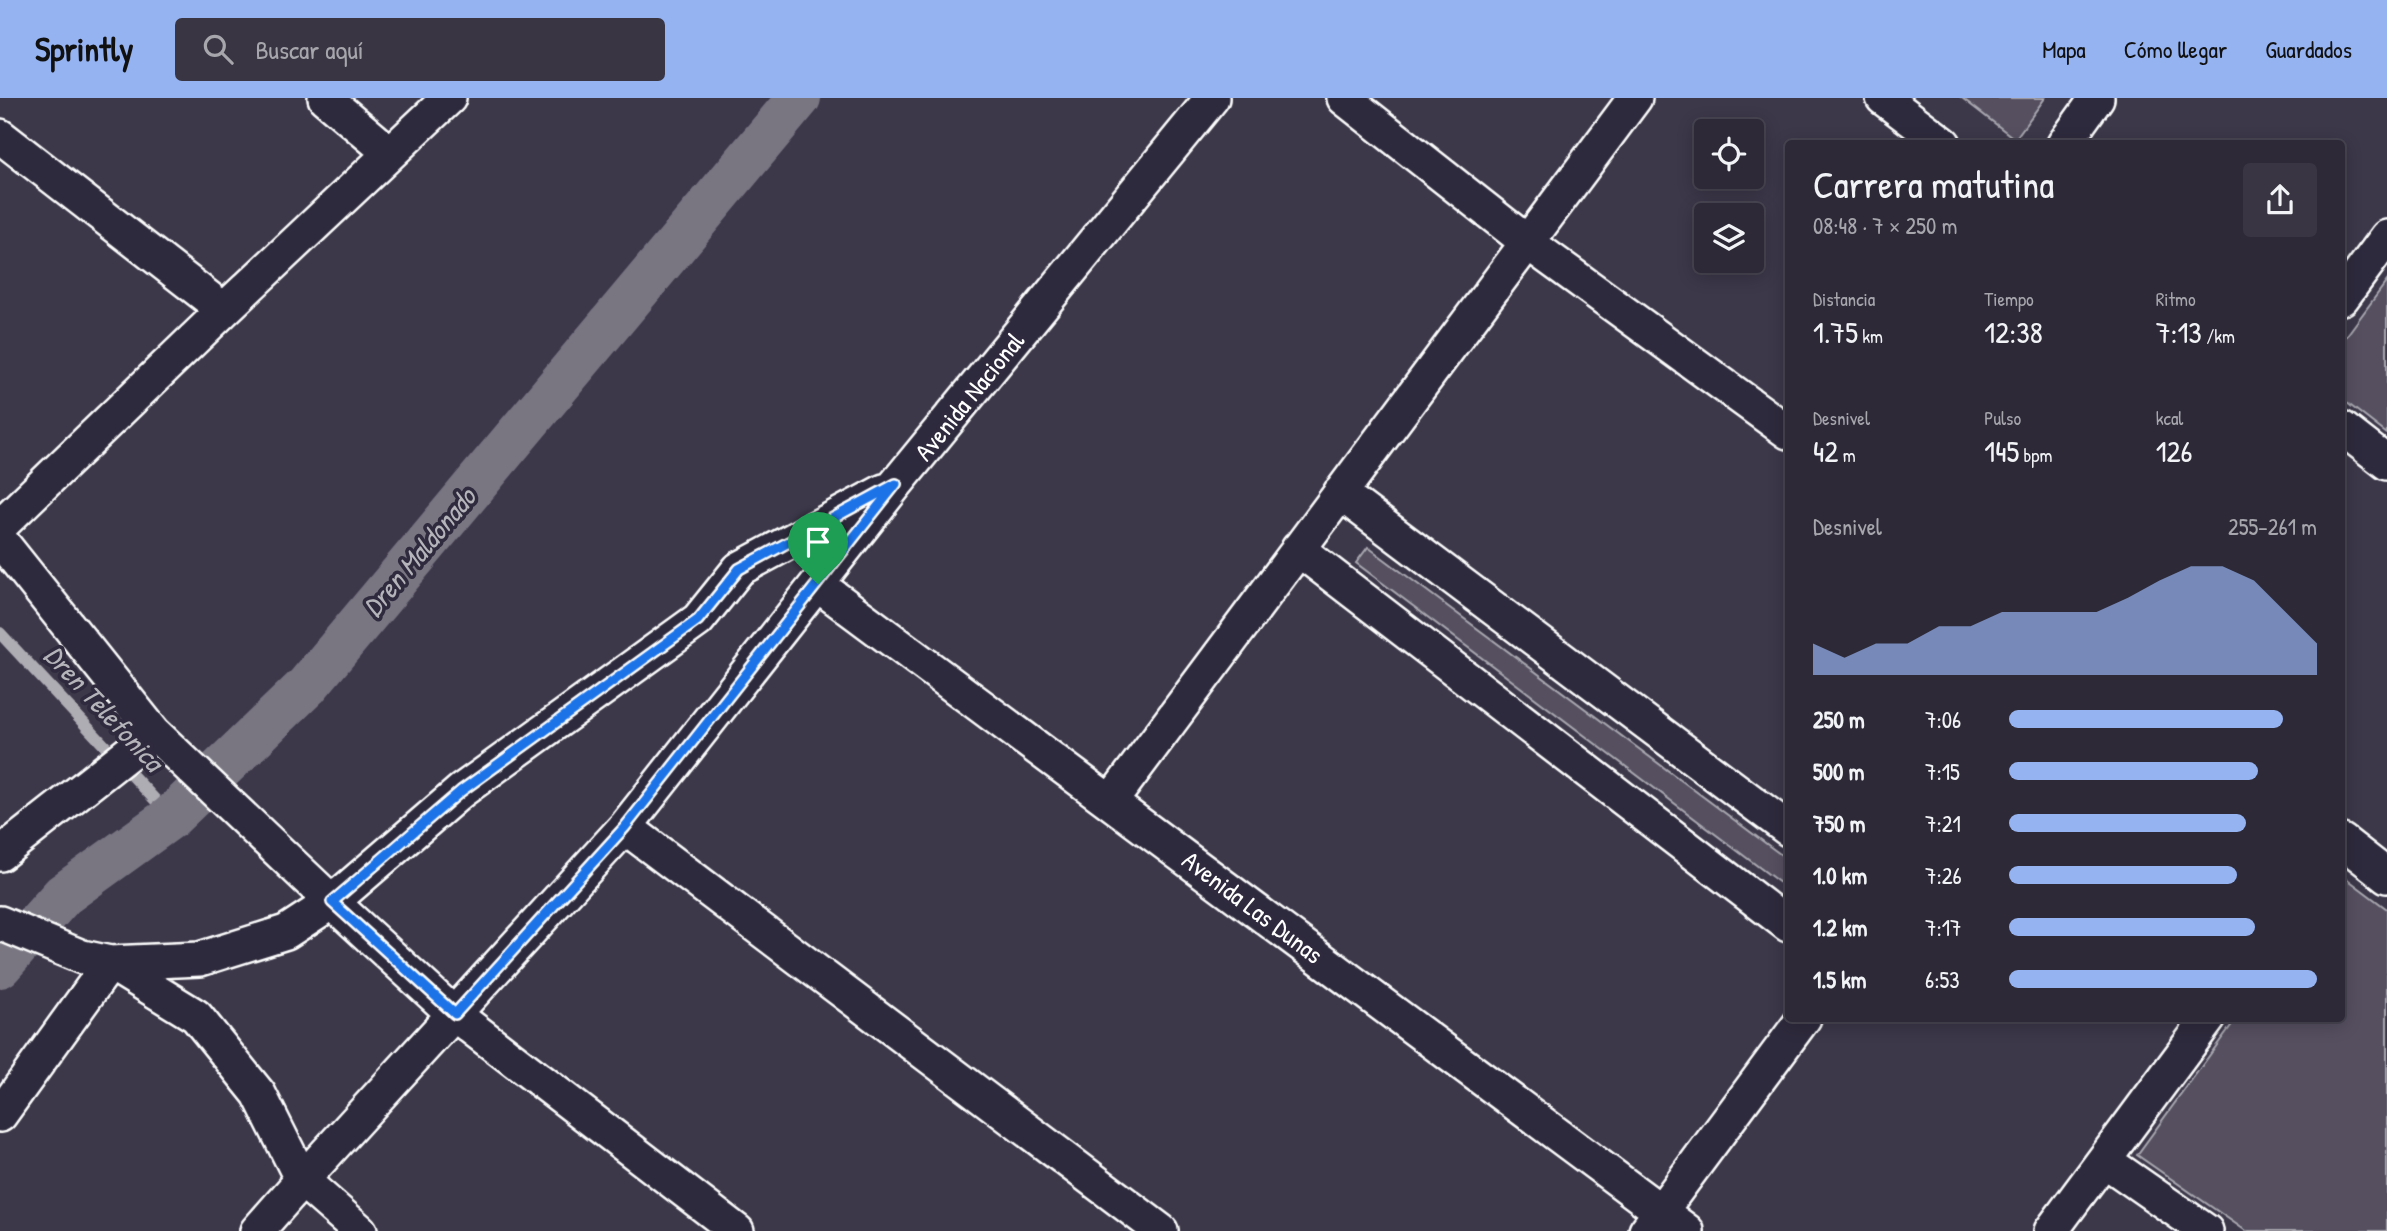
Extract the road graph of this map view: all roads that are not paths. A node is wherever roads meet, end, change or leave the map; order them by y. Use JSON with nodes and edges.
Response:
{"nodes":[{"id":1,"x":325,"y":98,"type":"edge"},
{"id":2,"x":449,"y":98,"type":"edge"},
{"id":3,"x":1212,"y":98,"type":"edge"},
{"id":4,"x":1344,"y":98,"type":"edge"},
{"id":5,"x":1635,"y":98,"type":"edge"},
{"id":6,"x":1883,"y":98,"type":"edge"},
{"id":7,"x":2097,"y":98,"type":"edge"},
{"id":8,"x":0,"y":136,"type":"edge"},
{"id":9,"x":1939,"y":140,"type":"edge"},
{"id":10,"x":2067,"y":140,"type":"edge"},
{"id":11,"x":390,"y":153,"type":"junction"},
{"id":12,"x":2387,"y":237,"type":"edge"},
{"id":13,"x":1527,"y":242,"type":"junction"},
{"id":14,"x":2345,"y":294,"type":"edge"},
{"id":15,"x":224,"y":310,"type":"junction"},
{"id":16,"x":1785,"y":430,"type":"edge"},
{"id":17,"x":2345,"y":430,"type":"edge"},
{"id":18,"x":2387,"y":463,"type":"edge"},
{"id":19,"x":896,"y":484,"type":"junction"},
{"id":20,"x":1340,"y":493,"type":"junction"},
{"id":21,"x":0,"y":526,"type":"edge"},
{"id":22,"x":0,"y":540,"type":"edge"},
{"id":23,"x":1298,"y":550,"type":"junction"},
{"id":24,"x":818,"y":584,"type":"junction"},
{"id":25,"x":154,"y":733,"type":"junction"},
{"id":26,"x":1111,"y":801,"type":"junction"},
{"id":27,"x":625,"y":827,"type":"junction"},
{"id":28,"x":1785,"y":827,"type":"edge"},
{"id":29,"x":2345,"y":843,"type":"edge"},
{"id":30,"x":0,"y":854,"type":"edge"},
{"id":31,"x":2387,"y":876,"type":"edge"},
{"id":32,"x":332,"y":902,"type":"junction"},
{"id":33,"x":0,"y":923,"type":"edge"},
{"id":34,"x":1785,"y":923,"type":"edge"},
{"id":35,"x":110,"y":963,"type":"junction"},
{"id":36,"x":455,"y":1014,"type":"junction"},
{"id":37,"x":1801,"y":1022,"type":"edge"},
{"id":38,"x":2206,"y":1022,"type":"edge"},
{"id":39,"x":0,"y":1115,"type":"edge"},
{"id":40,"x":2104,"y":1160,"type":"junction"},
{"id":41,"x":302,"y":1180,"type":"junction"},
{"id":42,"x":1653,"y":1221,"type":"edge"},
{"id":43,"x":257,"y":1231,"type":"edge"},
{"id":44,"x":360,"y":1231,"type":"edge"},
{"id":45,"x":737,"y":1231,"type":"edge"},
{"id":46,"x":1161,"y":1231,"type":"edge"},
{"id":47,"x":1687,"y":1231,"type":"edge"},
{"id":48,"x":2051,"y":1231,"type":"edge"},
{"id":49,"x":2206,"y":1231,"type":"edge"}],
"edges":[{"from":1,"to":11,"type":"street"},
{"from":2,"to":11,"type":"street"},
{"from":3,"to":19,"type":"street","name":"Avenida Nacional"},
{"from":4,"to":13,"type":"street"},
{"from":5,"to":13,"type":"street"},
{"from":6,"to":9,"type":"street"},
{"from":7,"to":10,"type":"street"},
{"from":8,"to":15,"type":"street"},
{"from":11,"to":15,"type":"street"},
{"from":12,"to":14,"type":"street"},
{"from":13,"to":16,"type":"street"},
{"from":13,"to":20,"type":"street"},
{"from":15,"to":21,"type":"street"},
{"from":17,"to":18,"type":"street"},
{"from":19,"to":24,"type":"street","name":"Avenida Nacional"},
{"from":19,"to":32,"type":"street"},
{"from":20,"to":23,"type":"street"},
{"from":20,"to":28,"type":"street"},
{"from":22,"to":25,"type":"street"},
{"from":23,"to":26,"type":"street"},
{"from":23,"to":34,"type":"street"},
{"from":24,"to":26,"type":"street","name":"Avenida Las Dunas"},
{"from":24,"to":27,"type":"street","name":"Avenida Nacional"},
{"from":25,"to":30,"type":"street"},
{"from":25,"to":32,"type":"street"},
{"from":26,"to":42,"type":"street","name":"Avenida Las Dunas"},
{"from":27,"to":36,"type":"street","name":"Avenida Nacional"},
{"from":27,"to":46,"type":"street"},
{"from":29,"to":31,"type":"street"},
{"from":32,"to":35,"type":"street"},
{"from":32,"to":36,"type":"street"},
{"from":33,"to":35,"type":"street"},
{"from":35,"to":39,"type":"street"},
{"from":35,"to":41,"type":"street"},
{"from":36,"to":41,"type":"street","name":"Avenida Nacional"},
{"from":36,"to":45,"type":"street"},
{"from":37,"to":42,"type":"street"},
{"from":38,"to":40,"type":"street"},
{"from":40,"to":48,"type":"street"},
{"from":40,"to":49,"type":"street"},
{"from":41,"to":43,"type":"street","name":"Avenida Nacional"},
{"from":41,"to":44,"type":"street"},
{"from":42,"to":47,"type":"street","name":"Avenida Las Dunas"}]}
